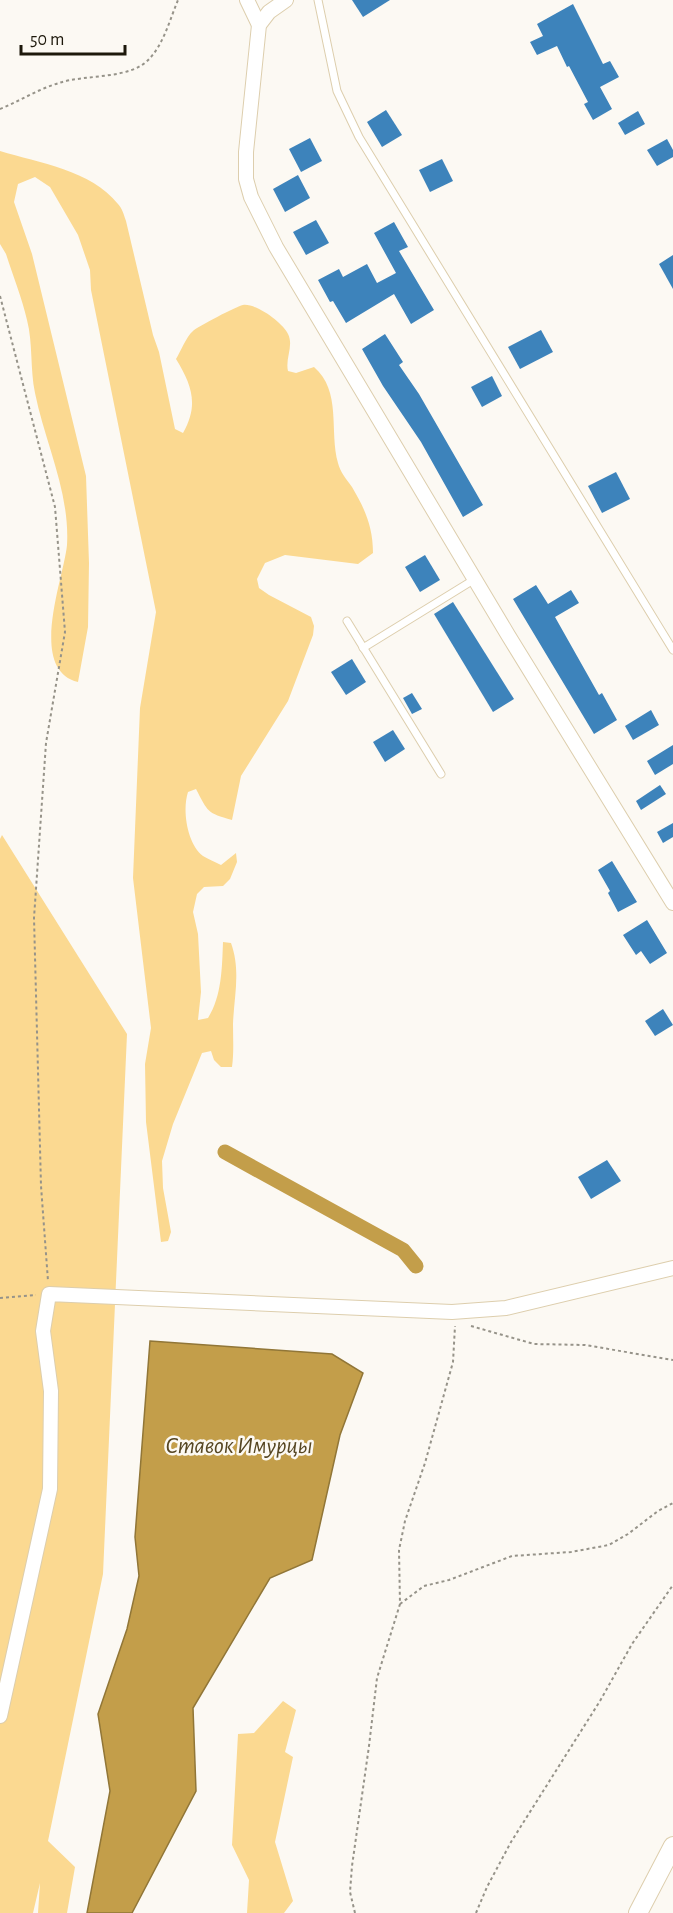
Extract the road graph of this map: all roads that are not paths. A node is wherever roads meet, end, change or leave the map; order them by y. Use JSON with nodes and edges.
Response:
{"nodes":[{"id":1,"x":248,"y":0,"type":"edge"},
{"id":2,"x":318,"y":0,"type":"edge"},
{"id":3,"x":279,"y":1,"type":"edge"},
{"id":4,"x":259,"y":25,"type":"junction"},
{"id":5,"x":475,"y":579,"type":"junction"},
{"id":6,"x":347,"y":621,"type":"dead end"},
{"id":7,"x":363,"y":648,"type":"junction"},
{"id":8,"x":673,"y":650,"type":"edge"},
{"id":9,"x":441,"y":774,"type":"dead end"},
{"id":10,"x":673,"y":903,"type":"edge"},
{"id":11,"x":673,"y":1268,"type":"edge"},
{"id":12,"x":0,"y":1716,"type":"edge"},
{"id":13,"x":673,"y":1846,"type":"edge"},
{"id":14,"x":638,"y":1913,"type":"edge"}],
"edges":[{"from":1,"to":4,"type":"street"},
{"from":2,"to":8,"type":"lane"},
{"from":3,"to":4,"type":"street"},
{"from":4,"to":5,"type":"street"},
{"from":5,"to":7,"type":"lane"},
{"from":5,"to":10,"type":"street"},
{"from":6,"to":7,"type":"lane"},
{"from":7,"to":9,"type":"lane"},
{"from":11,"to":12,"type":"street"},
{"from":13,"to":14,"type":"main road"}]}
